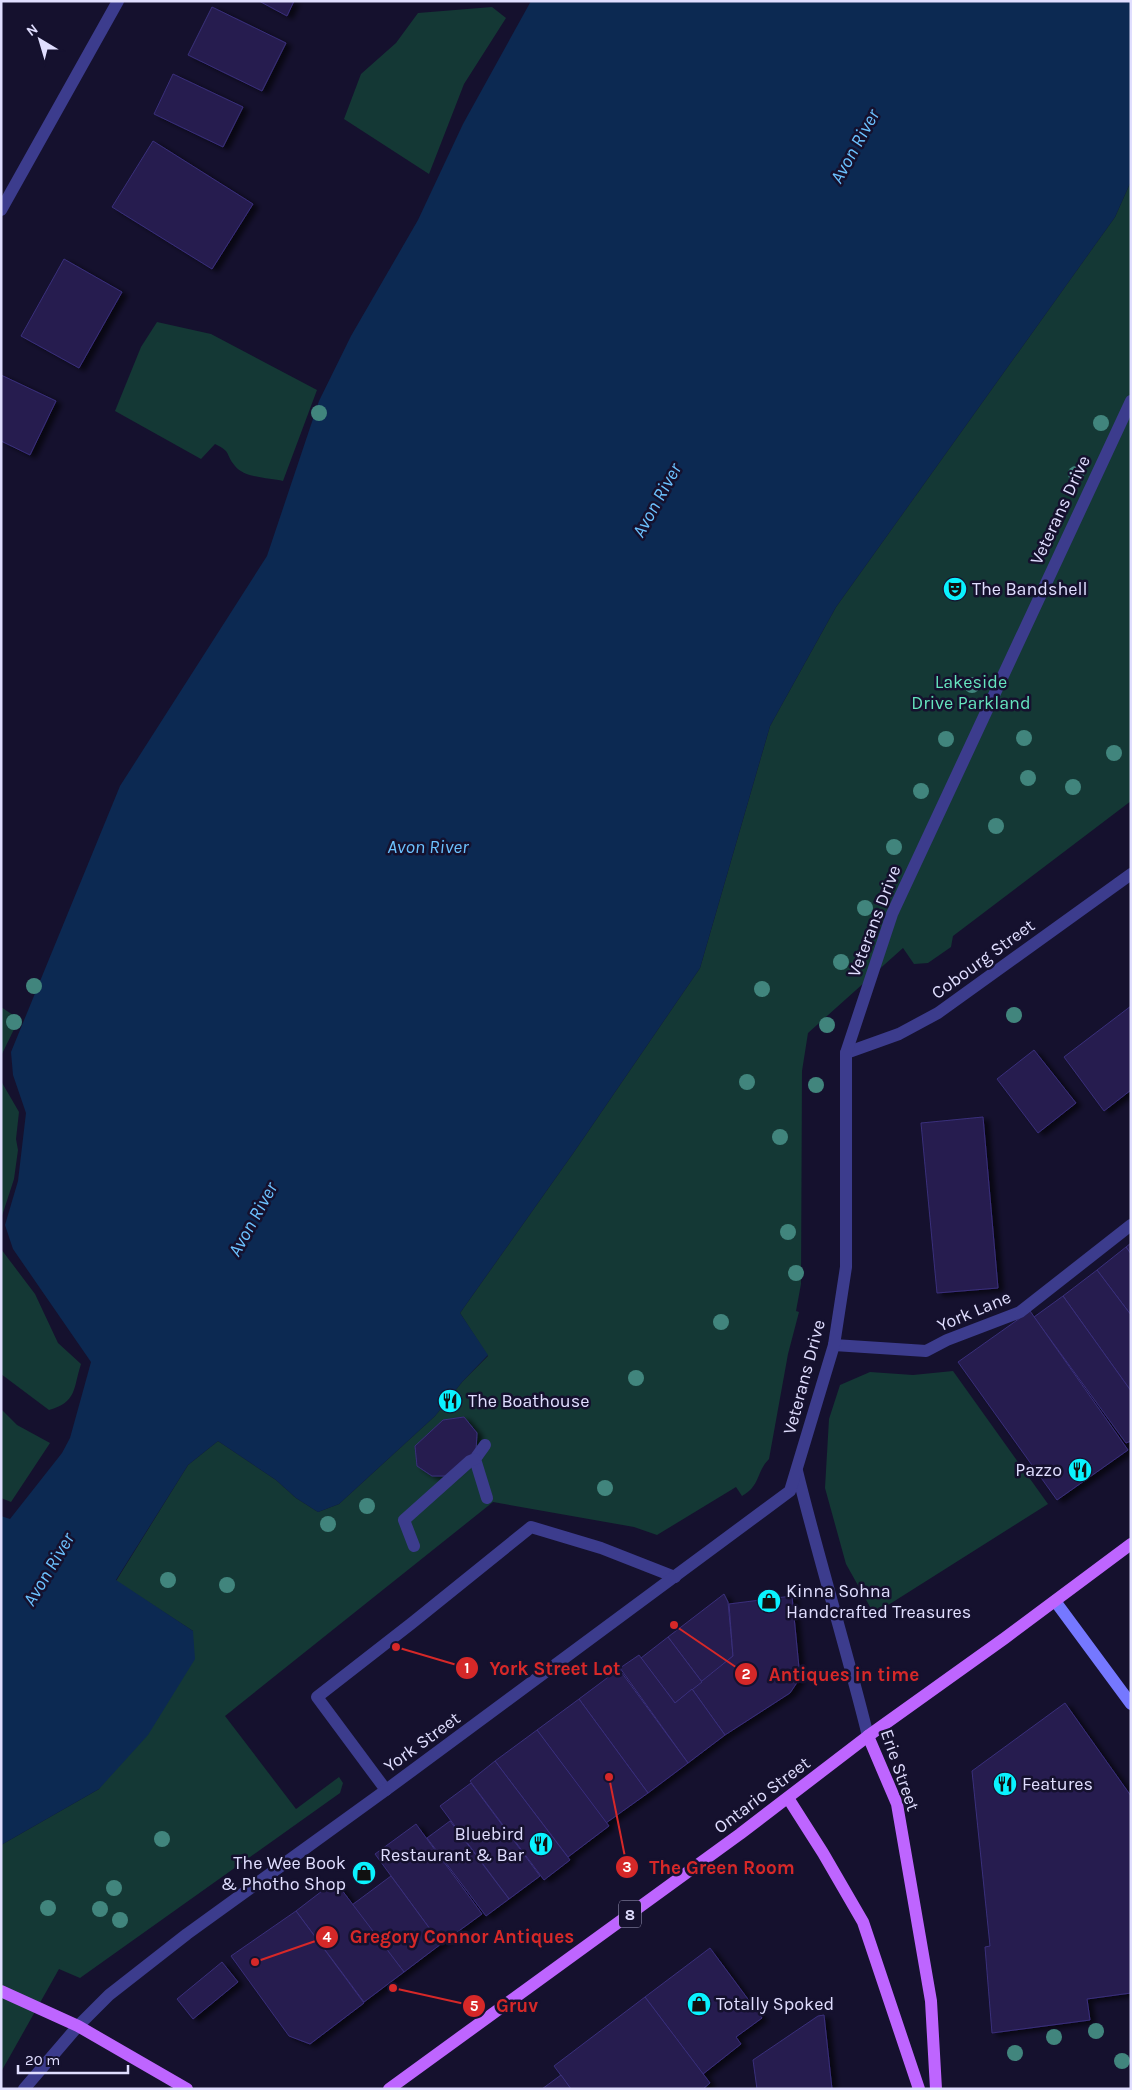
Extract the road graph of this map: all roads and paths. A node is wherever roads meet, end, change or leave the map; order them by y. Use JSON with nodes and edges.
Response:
{"nodes":[{"id":1,"x":118,"y":1,"type":"edge"},
{"id":2,"x":1,"y":210,"type":"edge"},
{"id":3,"x":1131,"y":400,"type":"edge"},
{"id":4,"x":1131,"y":874,"type":"edge"},
{"id":5,"x":846,"y":1053,"type":"junction"},
{"id":6,"x":1131,"y":1225,"type":"edge"},
{"id":7,"x":834,"y":1345,"type":"junction"},
{"id":8,"x":484,"y":1445,"type":"dead end"},
{"id":9,"x":475,"y":1459,"type":"junction"},
{"id":10,"x":796,"y":1469,"type":"junction"},
{"id":11,"x":790,"y":1491,"type":"joint"},
{"id":12,"x":487,"y":1498,"type":"dead end"},
{"id":13,"x":1131,"y":1544,"type":"edge"},
{"id":14,"x":414,"y":1546,"type":"dead end"},
{"id":15,"x":675,"y":1577,"type":"junction"},
{"id":16,"x":1055,"y":1601,"type":"junction"},
{"id":17,"x":1131,"y":1704,"type":"edge"},
{"id":18,"x":868,"y":1736,"type":"junction"},
{"id":19,"x":386,"y":1790,"type":"junction"},
{"id":20,"x":788,"y":1798,"type":"junction"},
{"id":21,"x":1,"y":1991,"type":"edge"},
{"id":22,"x":78,"y":2026,"type":"junction"},
{"id":23,"x":24,"y":2089,"type":"edge"},
{"id":24,"x":187,"y":2089,"type":"edge"},
{"id":25,"x":389,"y":2089,"type":"edge"},
{"id":26,"x":919,"y":2089,"type":"edge"},
{"id":27,"x":936,"y":2089,"type":"edge"}],
"edges":[{"from":1,"to":2,"type":"street"},
{"from":3,"to":5,"type":"street","name":"Veterans Drive"},
{"from":4,"to":5,"type":"street","name":"Cobourg Street"},
{"from":5,"to":7,"type":"street","name":"Veterans Drive"},
{"from":6,"to":7,"type":"street","name":"York Lane"},
{"from":7,"to":10,"type":"street","name":"Veterans Drive"},
{"from":8,"to":9,"type":"street"},
{"from":9,"to":12,"type":"street"},
{"from":9,"to":14,"type":"street"},
{"from":10,"to":11,"type":"street","name":"Veterans Drive"},
{"from":10,"to":18,"type":"street","name":"Erie Street"},
{"from":11,"to":15,"type":"street","name":"York Street"},
{"from":13,"to":16,"type":"main road","name":"Ontario Street"},
{"from":15,"to":19,"type":"street","name":"York Street"},
{"from":15,"to":19,"type":"street"},
{"from":16,"to":17,"type":"main road"},
{"from":16,"to":18,"type":"main road","name":"Ontario Street"},
{"from":18,"to":20,"type":"main road","name":"Ontario Street","number":"8"},
{"from":18,"to":27,"type":"main road","name":"Erie Street"},
{"from":19,"to":22,"type":"street","name":"York Street"},
{"from":20,"to":25,"type":"main road","name":"Ontario Street","number":"8"},
{"from":20,"to":26,"type":"main road"},
{"from":21,"to":22,"type":"main road"},
{"from":22,"to":23,"type":"street","name":"York Street"},
{"from":22,"to":24,"type":"main road"}]}
